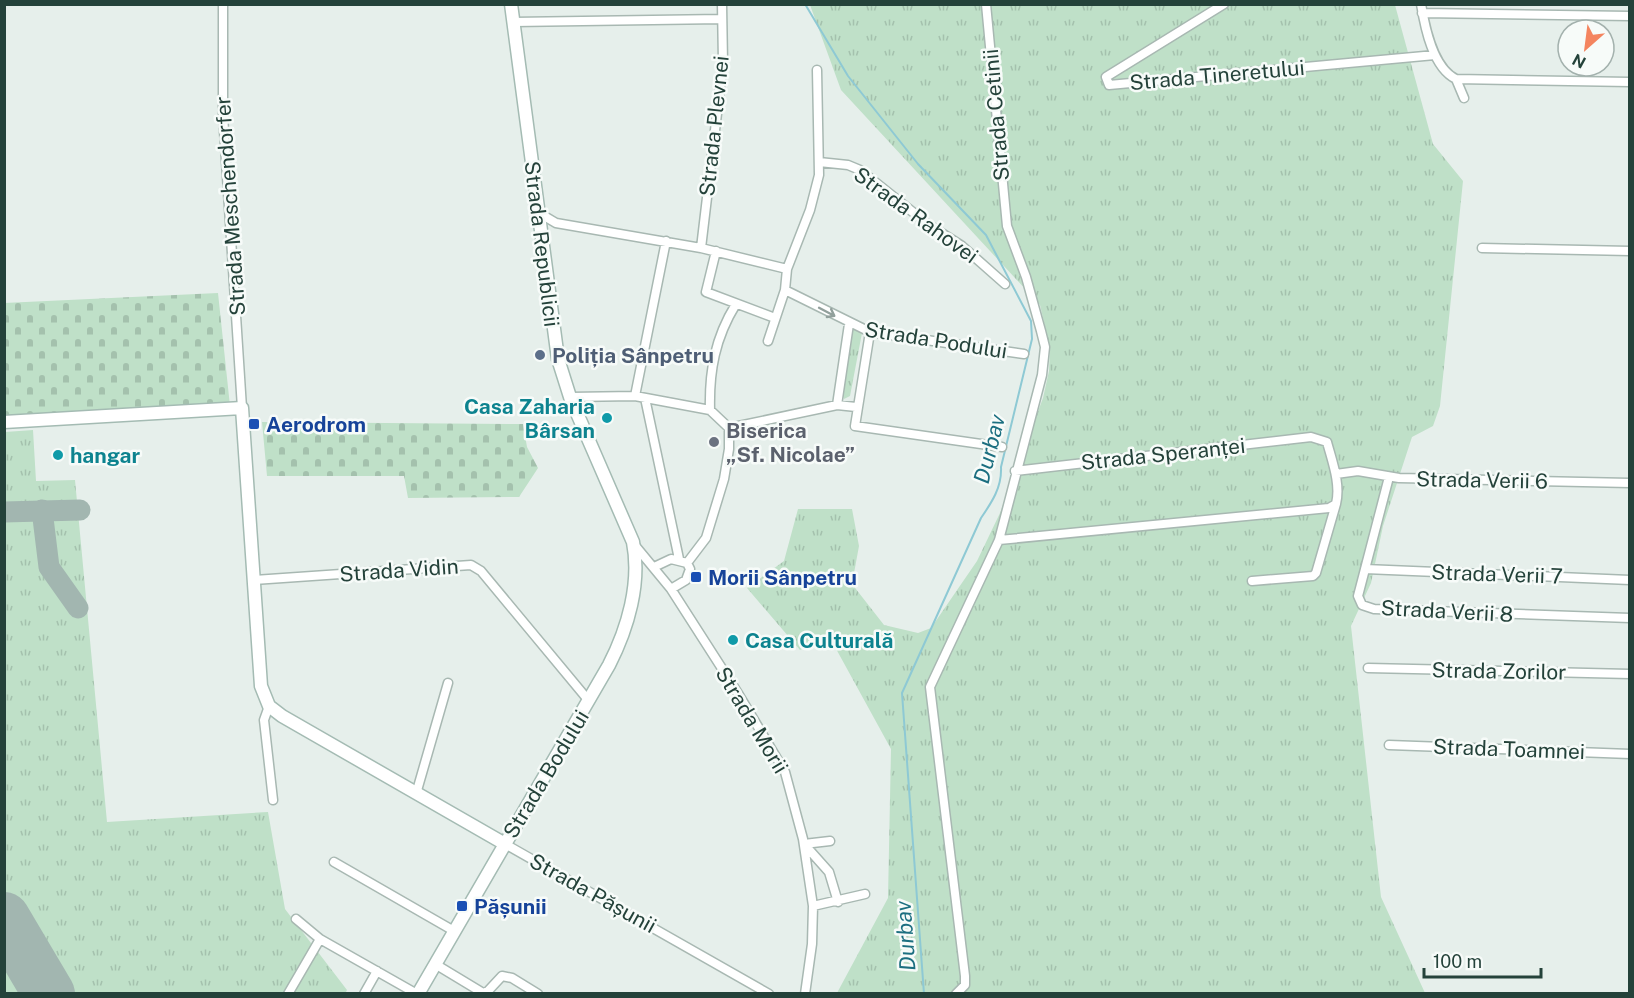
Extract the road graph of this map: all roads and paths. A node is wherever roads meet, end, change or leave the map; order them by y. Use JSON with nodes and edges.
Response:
{"nodes":[{"id":1,"x":223,"y":4,"type":"edge"},
{"id":2,"x":511,"y":4,"type":"edge"},
{"id":3,"x":722,"y":4,"type":"edge"},
{"id":4,"x":986,"y":4,"type":"edge"},
{"id":5,"x":1224,"y":4,"type":"edge"},
{"id":6,"x":1421,"y":9,"type":"edge"},
{"id":7,"x":1629,"y":16,"type":"edge"},
{"id":8,"x":722,"y":19,"type":"junction"},
{"id":9,"x":513,"y":22,"type":"junction"},
{"id":10,"x":1435,"y":55,"type":"junction"},
{"id":11,"x":817,"y":70,"type":"dead end"},
{"id":12,"x":1456,"y":79,"type":"junction"},
{"id":13,"x":1629,"y":82,"type":"edge"},
{"id":14,"x":1464,"y":98,"type":"dead end"},
{"id":15,"x":819,"y":162,"type":"junction"},
{"id":16,"x":539,"y":213,"type":"junction"},
{"id":17,"x":556,"y":223,"type":"junction"},
{"id":18,"x":542,"y":233,"type":"junction"},
{"id":19,"x":666,"y":241,"type":"junction"},
{"id":20,"x":702,"y":248,"type":"junction"},
{"id":21,"x":1482,"y":249,"type":"dead end"},
{"id":22,"x":716,"y":251,"type":"junction"},
{"id":23,"x":1629,"y":251,"type":"edge"},
{"id":24,"x":787,"y":269,"type":"junction"},
{"id":25,"x":1005,"y":284,"type":"dead end"},
{"id":26,"x":785,"y":290,"type":"junction"},
{"id":27,"x":736,"y":304,"type":"junction"},
{"id":28,"x":775,"y":318,"type":"junction"},
{"id":29,"x":849,"y":324,"type":"junction"},
{"id":30,"x":870,"y":332,"type":"junction"},
{"id":31,"x":768,"y":341,"type":"dead end"},
{"id":32,"x":1024,"y":354,"type":"dead end"},
{"id":33,"x":635,"y":396,"type":"junction"},
{"id":34,"x":570,"y":397,"type":"junction"},
{"id":35,"x":645,"y":398,"type":"junction"},
{"id":36,"x":837,"y":405,"type":"junction"},
{"id":37,"x":856,"y":407,"type":"junction"},
{"id":38,"x":242,"y":408,"type":"junction"},
{"id":39,"x":710,"y":410,"type":"junction"},
{"id":40,"x":4,"y":422,"type":"edge"},
{"id":41,"x":729,"y":428,"type":"junction"},
{"id":42,"x":1002,"y":447,"type":"dead end"},
{"id":43,"x":1015,"y":471,"type":"junction"},
{"id":44,"x":1336,"y":474,"type":"junction"},
{"id":45,"x":1389,"y":477,"type":"junction"},
{"id":46,"x":1629,"y":483,"type":"edge"},
{"id":47,"x":1336,"y":504,"type":"junction"},
{"id":48,"x":999,"y":540,"type":"junction"},
{"id":49,"x":633,"y":542,"type":"junction"},
{"id":50,"x":636,"y":559,"type":"junction"},
{"id":51,"x":683,"y":561,"type":"junction"},
{"id":52,"x":652,"y":564,"type":"junction"},
{"id":53,"x":1365,"y":569,"type":"junction"},
{"id":54,"x":254,"y":580,"type":"junction"},
{"id":55,"x":1629,"y":580,"type":"edge"},
{"id":56,"x":1252,"y":581,"type":"dead end"},
{"id":57,"x":671,"y":589,"type":"junction"},
{"id":58,"x":1629,"y":618,"type":"edge"},
{"id":59,"x":1368,"y":668,"type":"dead end"},
{"id":60,"x":1629,"y":674,"type":"edge"},
{"id":61,"x":448,"y":683,"type":"dead end"},
{"id":62,"x":590,"y":701,"type":"junction"},
{"id":63,"x":268,"y":706,"type":"junction"},
{"id":64,"x":1389,"y":745,"type":"dead end"},
{"id":65,"x":1629,"y":754,"type":"edge"},
{"id":66,"x":416,"y":794,"type":"junction"},
{"id":67,"x":273,"y":800,"type":"dead end"},
{"id":68,"x":830,"y":841,"type":"dead end"},
{"id":69,"x":505,"y":844,"type":"junction"},
{"id":70,"x":804,"y":844,"type":"junction"},
{"id":71,"x":334,"y":862,"type":"dead end"},
{"id":72,"x":865,"y":894,"type":"dead end"},
{"id":73,"x":838,"y":902,"type":"junction"},
{"id":74,"x":813,"y":906,"type":"junction"},
{"id":75,"x":296,"y":918,"type":"dead end"},
{"id":76,"x":454,"y":931,"type":"junction"},
{"id":77,"x":320,"y":939,"type":"junction"},
{"id":78,"x":435,"y":964,"type":"junction"},
{"id":79,"x":377,"y":971,"type":"junction"},
{"id":80,"x":288,"y":993,"type":"edge"},
{"id":81,"x":364,"y":993,"type":"edge"},
{"id":82,"x":418,"y":993,"type":"edge"},
{"id":83,"x":538,"y":993,"type":"edge"},
{"id":84,"x":769,"y":993,"type":"edge"},
{"id":85,"x":805,"y":993,"type":"edge"},
{"id":86,"x":956,"y":993,"type":"edge"}],
"edges":[{"from":1,"to":38,"type":"street","name":"Strada Meschendorfer"},
{"from":2,"to":9,"type":"main road","name":"Strada Republicii"},
{"from":3,"to":8,"type":"street","name":"Strada Plevnei"},
{"from":4,"to":43,"type":"street","name":"Strada Cetinii"},
{"from":5,"to":10,"type":"street","name":"Strada Tineretului"},
{"from":6,"to":7,"type":"street"},
{"from":6,"to":10,"type":"street"},
{"from":8,"to":9,"type":"street"},
{"from":8,"to":20,"type":"street","name":"Strada Plevnei"},
{"from":9,"to":16,"type":"main road","name":"Strada Republicii"},
{"from":10,"to":12,"type":"street"},
{"from":11,"to":15,"type":"street","name":"Strada Rahovei"},
{"from":12,"to":13,"type":"street"},
{"from":12,"to":14,"type":"street"},
{"from":15,"to":24,"type":"street","name":"Strada Rahovei"},
{"from":15,"to":25,"type":"street","name":"Strada Rahovei"},
{"from":16,"to":17,"type":"street"},
{"from":16,"to":18,"type":"main road","name":"Strada Republicii"},
{"from":17,"to":18,"type":"street"},
{"from":17,"to":19,"type":"street"},
{"from":18,"to":34,"type":"main road","name":"Strada Republicii"},
{"from":19,"to":20,"type":"street"},
{"from":19,"to":33,"type":"street"},
{"from":20,"to":22,"type":"street"},
{"from":21,"to":23,"type":"street"},
{"from":22,"to":24,"type":"street"},
{"from":22,"to":27,"type":"street"},
{"from":24,"to":26,"type":"street","name":"Strada Rahovei"},
{"from":26,"to":28,"type":"street","name":"Strada Rahovei"},
{"from":26,"to":29,"type":"street","name":"Strada Podului","one_way":true},
{"from":27,"to":28,"type":"street"},
{"from":27,"to":39,"type":"street"},
{"from":28,"to":31,"type":"street","name":"Strada Rahovei"},
{"from":29,"to":30,"type":"street","name":"Strada Podului"},
{"from":29,"to":36,"type":"street"},
{"from":30,"to":32,"type":"street","name":"Strada Podului"},
{"from":30,"to":37,"type":"street"},
{"from":33,"to":34,"type":"street"},
{"from":33,"to":35,"type":"street"},
{"from":34,"to":49,"type":"main road","name":"Strada Republicii"},
{"from":35,"to":39,"type":"street"},
{"from":35,"to":51,"type":"street"},
{"from":36,"to":37,"type":"street"},
{"from":36,"to":41,"type":"street"},
{"from":37,"to":42,"type":"street"},
{"from":38,"to":40,"type":"main road"},
{"from":38,"to":54,"type":"main road","name":"Strada Meschendorfer"},
{"from":39,"to":41,"type":"street"},
{"from":41,"to":51,"type":"street"},
{"from":43,"to":44,"type":"street","name":"Strada Speranței"},
{"from":43,"to":48,"type":"street","name":"Strada Cetinii"},
{"from":44,"to":45,"type":"street","name":"Strada Verii 6"},
{"from":44,"to":47,"type":"street"},
{"from":45,"to":46,"type":"street","name":"Strada Verii 6"},
{"from":45,"to":53,"type":"street","name":"Strada Verii 8"},
{"from":47,"to":48,"type":"street"},
{"from":47,"to":56,"type":"street"},
{"from":48,"to":86,"type":"street","name":"Strada Cetinii"},
{"from":49,"to":50,"type":"main road","name":"Strada Bodului"},
{"from":49,"to":52,"type":"street","name":"Strada Morii"},
{"from":50,"to":52,"type":"street"},
{"from":50,"to":62,"type":"main road","name":"Strada Bodului"},
{"from":51,"to":52,"type":"street"},
{"from":51,"to":57,"type":"street"},
{"from":52,"to":57,"type":"street","name":"Strada Morii"},
{"from":53,"to":55,"type":"street","name":"Strada Verii 7"},
{"from":53,"to":58,"type":"street","name":"Strada Verii 8"},
{"from":54,"to":62,"type":"street","name":"Strada Vidin"},
{"from":54,"to":63,"type":"main road","name":"Strada Meschendorfer"},
{"from":57,"to":70,"type":"street","name":"Strada Morii"},
{"from":59,"to":60,"type":"street","name":"Strada Zorilor"},
{"from":61,"to":66,"type":"street"},
{"from":62,"to":69,"type":"main road","name":"Strada Bodului"},
{"from":63,"to":66,"type":"main road","name":"Strada Pășunii"},
{"from":63,"to":67,"type":"street","name":"Strada Meschendorfer"},
{"from":64,"to":65,"type":"street","name":"Strada Toamnei"},
{"from":66,"to":69,"type":"main road","name":"Strada Pășunii"},
{"from":68,"to":70,"type":"street"},
{"from":69,"to":76,"type":"main road","name":"Strada Bodului"},
{"from":69,"to":84,"type":"street","name":"Strada Pășunii"},
{"from":70,"to":73,"type":"street"},
{"from":70,"to":74,"type":"street","name":"Strada Morii"},
{"from":71,"to":76,"type":"street"},
{"from":72,"to":73,"type":"street"},
{"from":73,"to":74,"type":"street"},
{"from":74,"to":85,"type":"street","name":"Strada Morii"},
{"from":75,"to":77,"type":"street"},
{"from":76,"to":78,"type":"main road","name":"Strada Bodului"},
{"from":77,"to":79,"type":"street"},
{"from":77,"to":80,"type":"street"},
{"from":78,"to":82,"type":"main road","name":"Strada Bodului"},
{"from":78,"to":83,"type":"street"},
{"from":79,"to":81,"type":"street"},
{"from":79,"to":82,"type":"street"}]}
